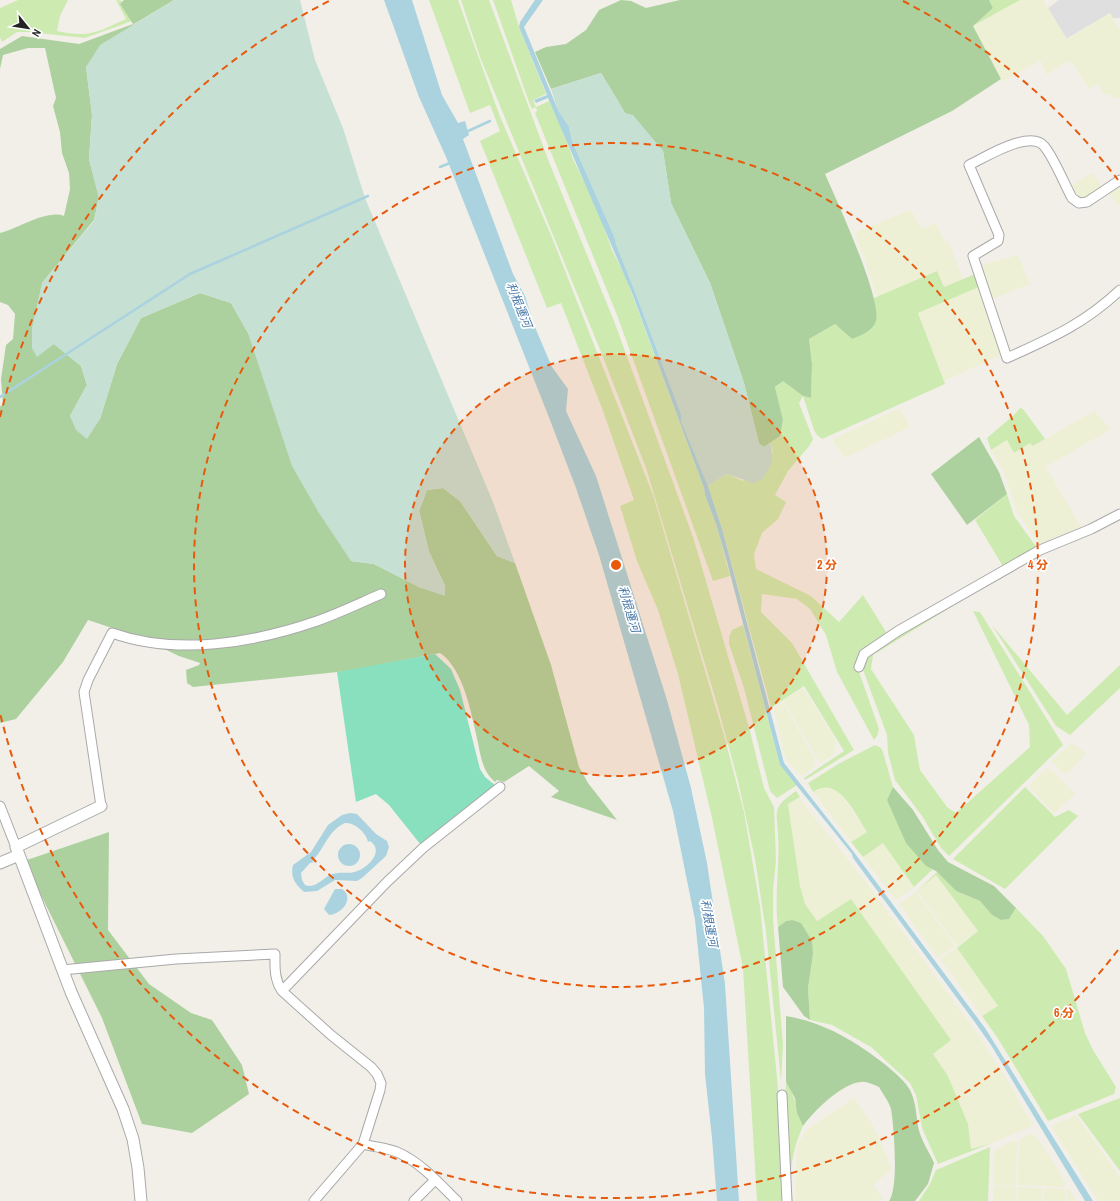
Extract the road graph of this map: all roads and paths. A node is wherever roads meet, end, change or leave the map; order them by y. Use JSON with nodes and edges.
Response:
{"nodes":[{"id":1,"x":1120,"y":180,"type":"edge"},
{"id":2,"x":1120,"y":290,"type":"edge"},
{"id":3,"x":1120,"y":514,"type":"edge"},
{"id":4,"x":381,"y":594,"type":"dead end"},
{"id":5,"x":859,"y":666,"type":"dead end"},
{"id":6,"x":500,"y":787,"type":"dead end"},
{"id":7,"x":0,"y":806,"type":"edge"},
{"id":8,"x":101,"y":806,"type":"joint"},
{"id":9,"x":17,"y":851,"type":"junction"},
{"id":10,"x":0,"y":863,"type":"edge"},
{"id":11,"x":62,"y":970,"type":"junction"},
{"id":12,"x":282,"y":990,"type":"junction"},
{"id":13,"x":782,"y":1095,"type":"dead end"},
{"id":14,"x":363,"y":1144,"type":"junction"},
{"id":15,"x":436,"y":1180,"type":"junction"},
{"id":16,"x":141,"y":1201,"type":"edge"},
{"id":17,"x":314,"y":1201,"type":"edge"},
{"id":18,"x":414,"y":1201,"type":"edge"},
{"id":19,"x":457,"y":1201,"type":"edge"},
{"id":20,"x":787,"y":1201,"type":"edge"}],
"edges":[{"from":1,"to":2,"type":"street"},
{"from":3,"to":5,"type":"street"},
{"from":4,"to":8,"type":"street"},
{"from":6,"to":12,"type":"street"},
{"from":7,"to":9,"type":"street"},
{"from":8,"to":9,"type":"street"},
{"from":9,"to":10,"type":"street"},
{"from":9,"to":11,"type":"street"},
{"from":11,"to":12,"type":"street"},
{"from":11,"to":16,"type":"street"},
{"from":12,"to":14,"type":"street"},
{"from":13,"to":20,"type":"street"},
{"from":14,"to":15,"type":"street"},
{"from":14,"to":17,"type":"street"},
{"from":15,"to":18,"type":"street"},
{"from":15,"to":19,"type":"street"}]}
